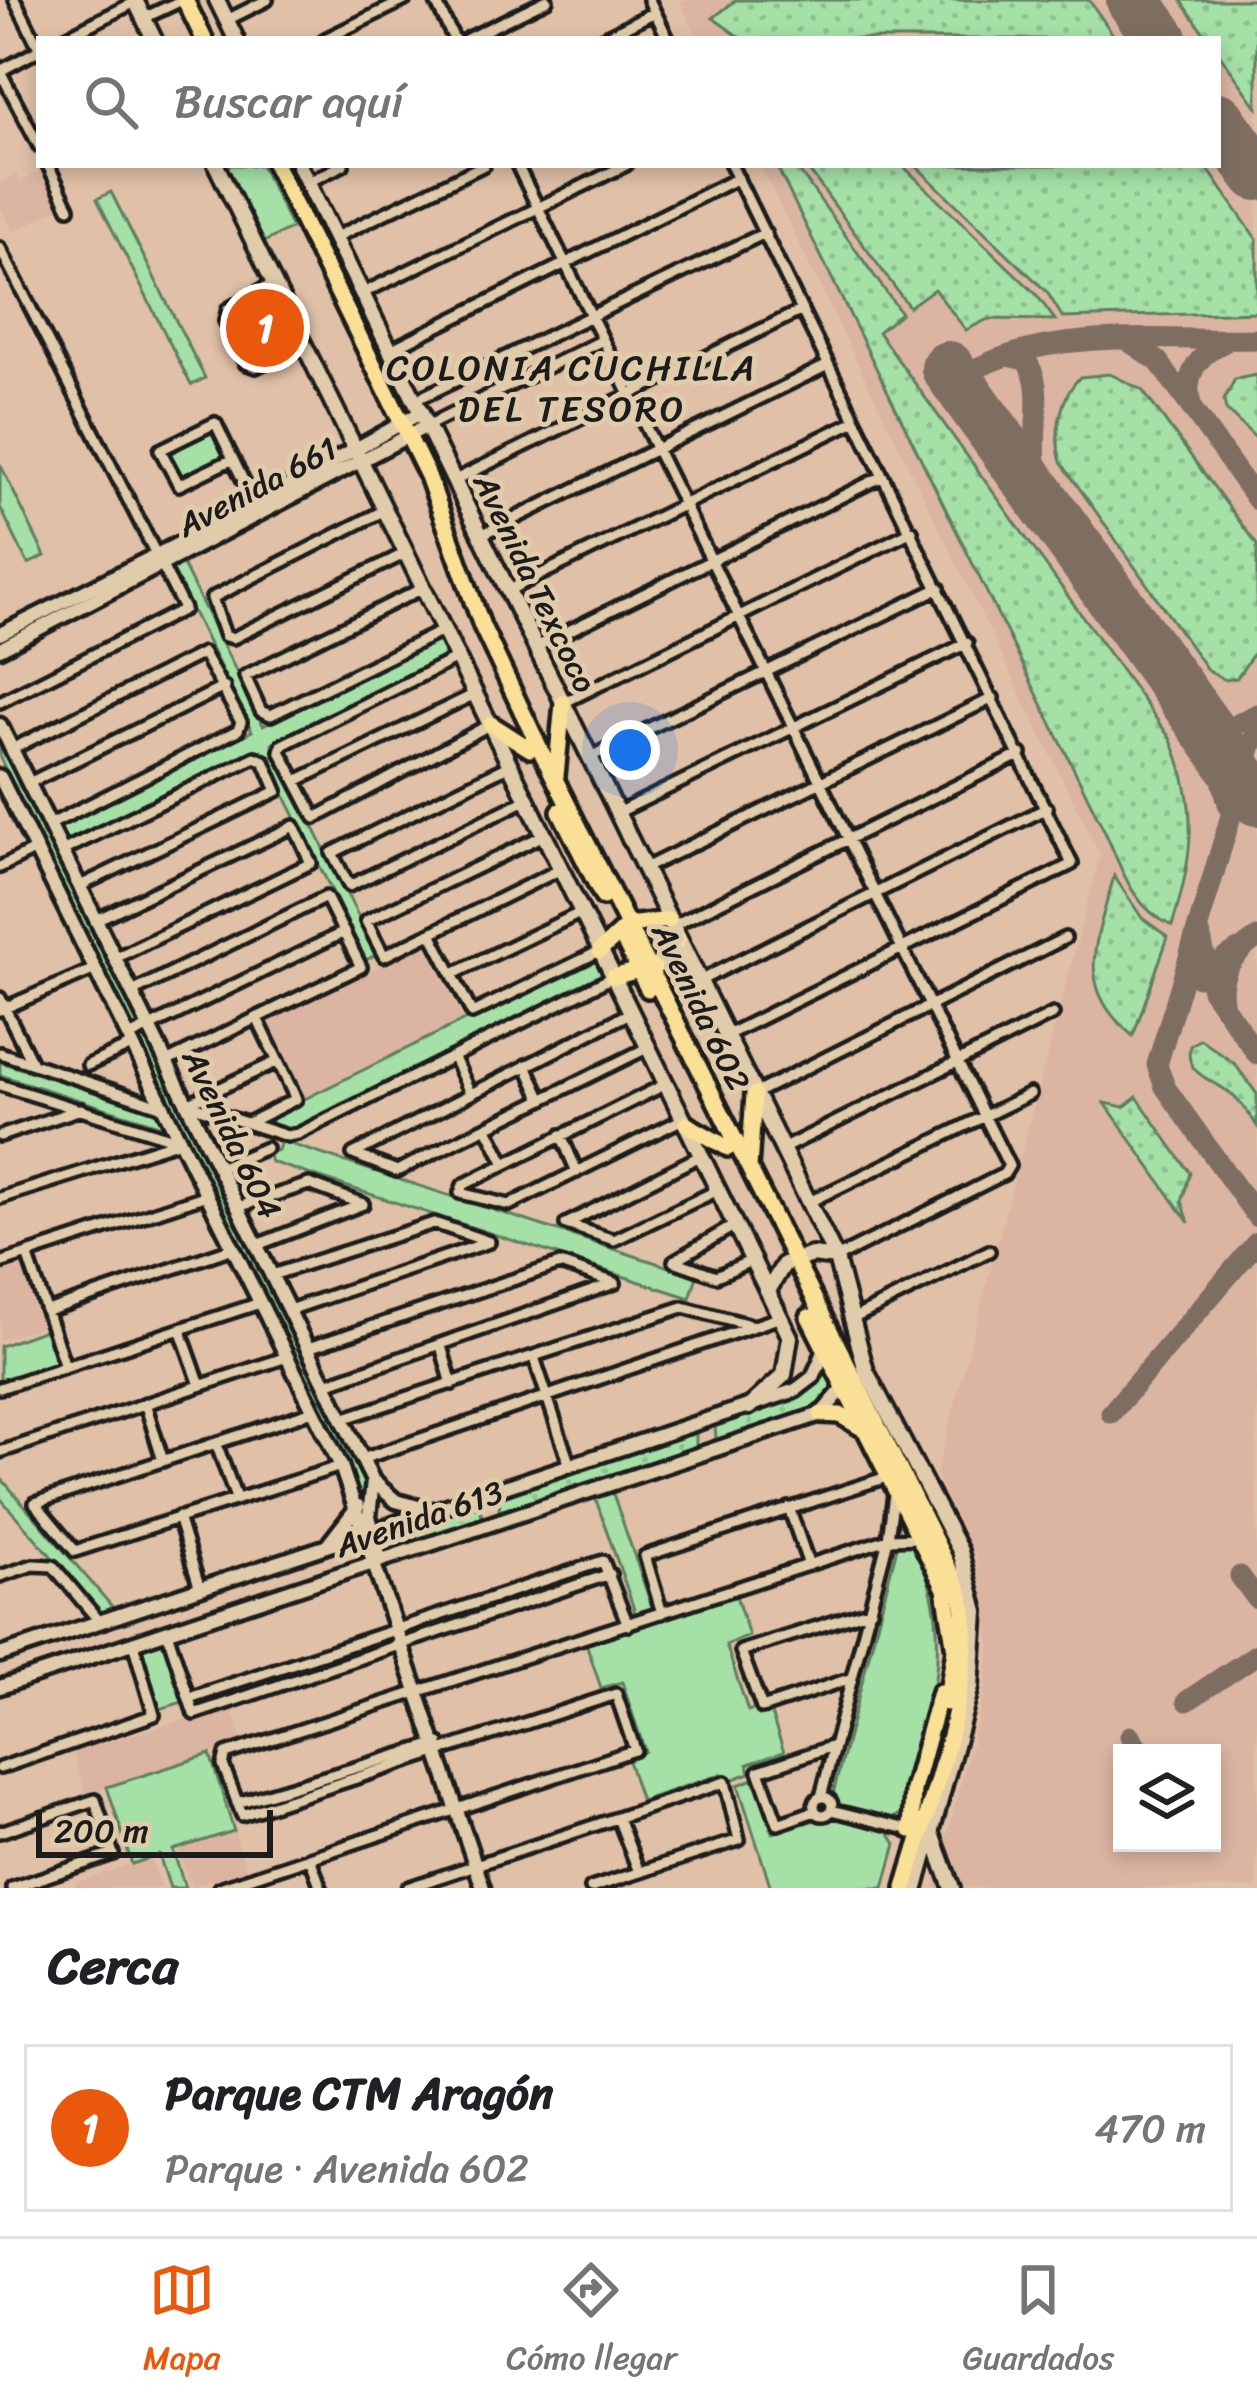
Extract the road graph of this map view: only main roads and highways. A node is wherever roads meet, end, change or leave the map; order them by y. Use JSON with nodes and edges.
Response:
{"nodes":[{"id":1,"x":137,"y":0,"type":"edge"},
{"id":2,"x":184,"y":0,"type":"edge"},
{"id":3,"x":195,"y":0,"type":"edge"},
{"id":4,"x":217,"y":0,"type":"edge"},
{"id":5,"x":153,"y":36,"type":"edge"},
{"id":6,"x":202,"y":36,"type":"edge"},
{"id":7,"x":213,"y":36,"type":"edge"},
{"id":8,"x":235,"y":36,"type":"edge"},
{"id":9,"x":217,"y":168,"type":"edge"},
{"id":10,"x":271,"y":168,"type":"edge"},
{"id":11,"x":272,"y":168,"type":"edge"},
{"id":12,"x":294,"y":168,"type":"edge"},
{"id":13,"x":297,"y":168,"type":"edge"},
{"id":14,"x":289,"y":193,"type":"junction"},
{"id":15,"x":401,"y":431,"type":"junction"},
{"id":16,"x":562,"y":703,"type":"junction"},
{"id":17,"x":491,"y":724,"type":"junction"},
{"id":18,"x":530,"y":749,"type":"junction"},
{"id":19,"x":556,"y":779,"type":"junction"},
{"id":20,"x":623,"y":927,"type":"junction"},
{"id":21,"x":673,"y":928,"type":"junction"},
{"id":22,"x":600,"y":951,"type":"junction"},
{"id":23,"x":645,"y":971,"type":"junction"},
{"id":24,"x":613,"y":977,"type":"junction"},
{"id":25,"x":754,"y":1094,"type":"junction"},
{"id":26,"x":684,"y":1122,"type":"junction"},
{"id":27,"x":728,"y":1148,"type":"junction"},
{"id":28,"x":748,"y":1171,"type":"junction"},
{"id":29,"x":836,"y":1258,"type":"junction"},
{"id":30,"x":788,"y":1262,"type":"junction"},
{"id":31,"x":768,"y":1291,"type":"junction"},
{"id":32,"x":848,"y":1382,"type":"junction"},
{"id":33,"x":749,"y":1407,"type":"road end"},
{"id":34,"x":820,"y":1414,"type":"road end"},
{"id":35,"x":868,"y":1431,"type":"junction"},
{"id":36,"x":931,"y":1831,"type":"junction"},
{"id":37,"x":896,"y":1888,"type":"edge"},
{"id":38,"x":905,"y":1888,"type":"edge"},
{"id":39,"x":916,"y":1888,"type":"edge"},
{"id":40,"x":952,"y":1888,"type":"edge"}],
"edges":[{"from":1,"to":5,"type":"main road"},
{"from":2,"to":6,"type":"main road"},
{"from":3,"to":7,"type":"main road"},
{"from":4,"to":8,"type":"main road"},
{"from":9,"to":17,"type":"main road","name":"Avenida 602"},
{"from":10,"to":15,"type":"main road","name":"Avenida 602"},
{"from":11,"to":14,"type":"main road","name":"Avenida 602"},
{"from":12,"to":14,"type":"main road"},
{"from":13,"to":16,"type":"main road","name":"Avenida Texcoco"},
{"from":14,"to":15,"type":"main road","name":"Avenida 602"},
{"from":15,"to":18,"type":"main road","name":"Avenida 602"},
{"from":15,"to":19,"type":"main road","name":"Avenida 602"},
{"from":16,"to":19,"type":"main road"},
{"from":16,"to":21,"type":"main road","name":"Avenida Texcoco"},
{"from":17,"to":18,"type":"main road"},
{"from":17,"to":22,"type":"main road","name":"Avenida 602"},
{"from":18,"to":20,"type":"main road","name":"Avenida 602"},
{"from":19,"to":20,"type":"main road","name":"Avenida 602"},
{"from":20,"to":21,"type":"main road"},
{"from":20,"to":22,"type":"main road"},
{"from":20,"to":23,"type":"main road","name":"Avenida 602"},
{"from":21,"to":23,"type":"main road"},
{"from":21,"to":25,"type":"main road","name":"Avenida Texcoco"},
{"from":22,"to":24,"type":"main road","name":"Avenida 602"},
{"from":23,"to":24,"type":"main road"},
{"from":23,"to":27,"type":"main road","name":"Avenida 602"},
{"from":23,"to":28,"type":"main road","name":"Avenida 602"},
{"from":24,"to":26,"type":"main road","name":"Avenida 602"},
{"from":25,"to":28,"type":"main road"},
{"from":25,"to":29,"type":"main road","name":"Avenida Texcoco"},
{"from":26,"to":27,"type":"main road"},
{"from":26,"to":31,"type":"main road","name":"Avenida 602"},
{"from":27,"to":30,"type":"main road","name":"Avenida 602"},
{"from":28,"to":30,"type":"main road","name":"Avenida 602"},
{"from":29,"to":30,"type":"main road"},
{"from":29,"to":36,"type":"main road","name":"Avenida Texcoco"},
{"from":30,"to":31,"type":"main road"},
{"from":30,"to":32,"type":"main road","name":"Avenida 602"},
{"from":30,"to":32,"type":"main road","name":"Avenida 602"},
{"from":31,"to":33,"type":"main road","name":"Avenida 602"},
{"from":32,"to":35,"type":"main road","name":"Avenida 602"},
{"from":32,"to":38,"type":"main road","name":"Avenida 602"},
{"from":34,"to":35,"type":"main road"},
{"from":35,"to":37,"type":"main road","name":"Avenida 602"},
{"from":36,"to":39,"type":"main road","name":"Avenida Texcoco"},
{"from":36,"to":40,"type":"main road"}]}
